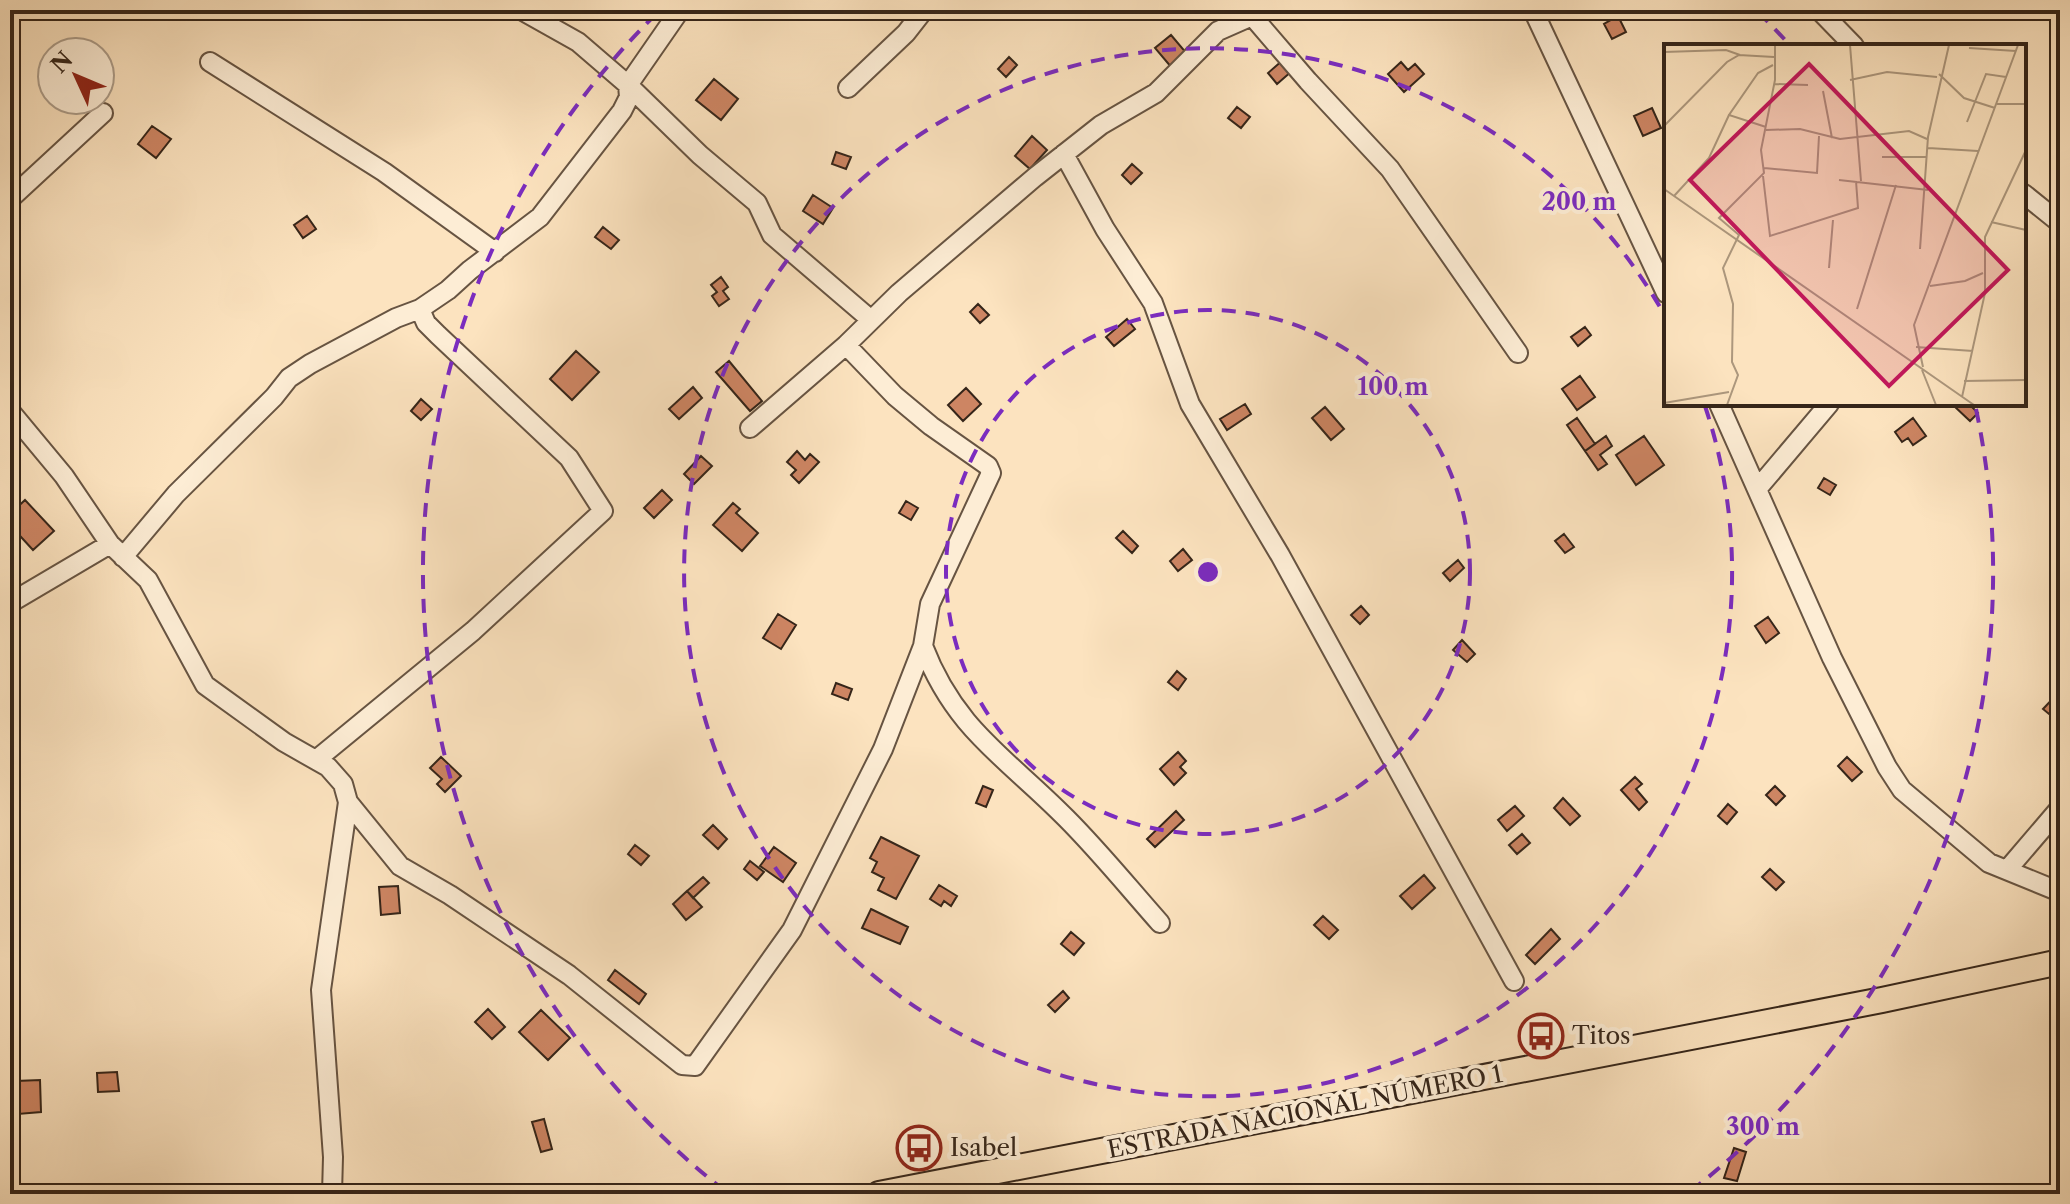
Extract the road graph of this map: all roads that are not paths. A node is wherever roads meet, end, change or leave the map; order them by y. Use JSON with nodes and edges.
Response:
{"nodes":[{"id":1,"x":521,"y":10,"type":"edge"},
{"id":2,"x":680,"y":10,"type":"edge"},
{"id":3,"x":924,"y":10,"type":"edge"},
{"id":4,"x":1222,"y":10,"type":"edge"},
{"id":5,"x":1533,"y":10,"type":"edge"},
{"id":6,"x":1819,"y":10,"type":"edge"},
{"id":7,"x":1250,"y":13,"type":"edge"},
{"id":8,"x":1218,"y":31,"type":"junction"},
{"id":9,"x":1852,"y":44,"type":"edge"},
{"id":10,"x":210,"y":62,"type":"dead end"},
{"id":11,"x":628,"y":85,"type":"junction"},
{"id":12,"x":848,"y":88,"type":"dead end"},
{"id":13,"x":100,"y":116,"type":"edge"},
{"id":14,"x":1064,"y":154,"type":"junction"},
{"id":15,"x":2026,"y":196,"type":"edge"},
{"id":16,"x":10,"y":199,"type":"edge"},
{"id":17,"x":2060,"y":223,"type":"edge"},
{"id":18,"x":495,"y":252,"type":"junction"},
{"id":19,"x":1664,"y":289,"type":"edge"},
{"id":20,"x":420,"y":309,"type":"junction"},
{"id":21,"x":870,"y":319,"type":"junction"},
{"id":22,"x":846,"y":345,"type":"junction"},
{"id":23,"x":1518,"y":353,"type":"dead end"},
{"id":24,"x":1720,"y":406,"type":"edge"},
{"id":25,"x":1827,"y":406,"type":"edge"},
{"id":26,"x":10,"y":411,"type":"edge"},
{"id":27,"x":750,"y":428,"type":"dead end"},
{"id":28,"x":1758,"y":488,"type":"junction"},
{"id":29,"x":117,"y":551,"type":"junction"},
{"id":30,"x":10,"y":603,"type":"edge"},
{"id":31,"x":923,"y":646,"type":"junction"},
{"id":32,"x":316,"y":760,"type":"junction"},
{"id":33,"x":348,"y":802,"type":"junction"},
{"id":34,"x":2060,"y":808,"type":"edge"},
{"id":35,"x":2007,"y":870,"type":"junction"},
{"id":36,"x":2060,"y":892,"type":"edge"},
{"id":37,"x":1160,"y":923,"type":"dead end"},
{"id":38,"x":2060,"y":962,"type":"edge"},
{"id":39,"x":1514,"y":981,"type":"dead end"},
{"id":40,"x":332,"y":1194,"type":"edge"},
{"id":41,"x":879,"y":1194,"type":"edge"}],
"edges":[{"from":1,"to":11,"type":"street"},
{"from":2,"to":11,"type":"street"},
{"from":3,"to":12,"type":"street"},
{"from":4,"to":8,"type":"street"},
{"from":5,"to":19,"type":"street"},
{"from":6,"to":9,"type":"street"},
{"from":7,"to":8,"type":"street"},
{"from":7,"to":23,"type":"street"},
{"from":8,"to":14,"type":"street"},
{"from":10,"to":18,"type":"street"},
{"from":11,"to":18,"type":"street"},
{"from":11,"to":21,"type":"street"},
{"from":13,"to":16,"type":"street"},
{"from":14,"to":21,"type":"street"},
{"from":14,"to":39,"type":"street"},
{"from":15,"to":17,"type":"street"},
{"from":18,"to":20,"type":"street"},
{"from":20,"to":29,"type":"street"},
{"from":20,"to":32,"type":"street"},
{"from":21,"to":22,"type":"street"},
{"from":22,"to":27,"type":"street"},
{"from":22,"to":31,"type":"street"},
{"from":24,"to":28,"type":"street"},
{"from":25,"to":28,"type":"street"},
{"from":26,"to":29,"type":"street"},
{"from":28,"to":35,"type":"street"},
{"from":29,"to":30,"type":"street"},
{"from":29,"to":32,"type":"street"},
{"from":31,"to":33,"type":"street"},
{"from":31,"to":37,"type":"street"},
{"from":32,"to":33,"type":"street"},
{"from":33,"to":40,"type":"street"},
{"from":34,"to":35,"type":"street"},
{"from":35,"to":36,"type":"street"},
{"from":38,"to":41,"type":"highway","name":"ESTRADA NACIONAL NÚMERO 1"}]}
